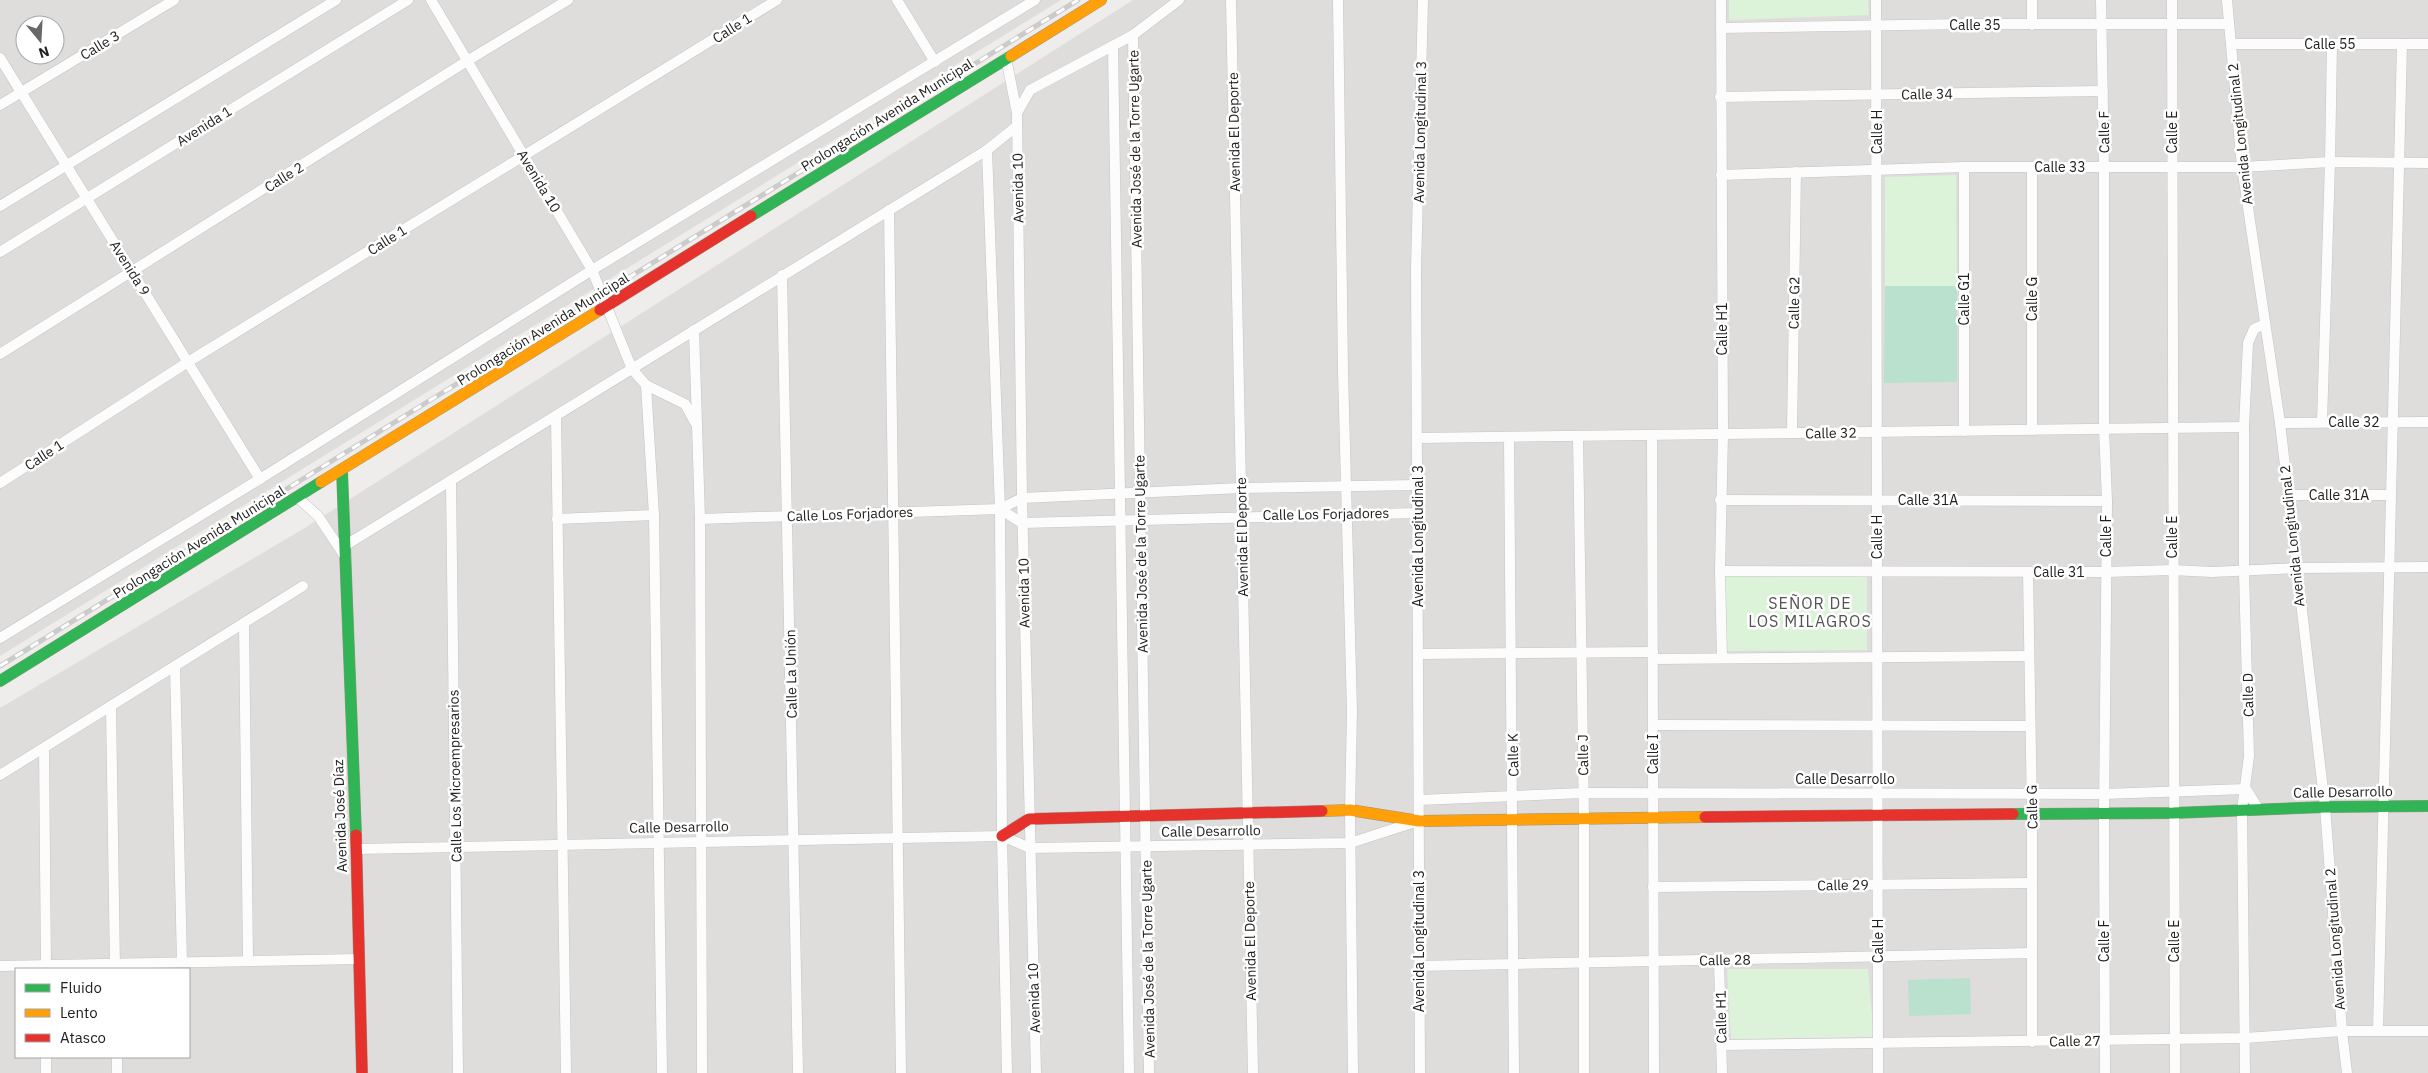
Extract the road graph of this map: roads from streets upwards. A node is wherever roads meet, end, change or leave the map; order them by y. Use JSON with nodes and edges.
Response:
{"nodes":[{"id":1,"x":174,"y":0,"type":"edge"},
{"id":2,"x":336,"y":0,"type":"edge"},
{"id":3,"x":408,"y":0,"type":"edge"},
{"id":4,"x":431,"y":0,"type":"edge"},
{"id":5,"x":568,"y":0,"type":"edge"},
{"id":6,"x":777,"y":0,"type":"edge"},
{"id":7,"x":896,"y":0,"type":"edge"},
{"id":8,"x":1035,"y":0,"type":"edge"},
{"id":9,"x":1101,"y":0,"type":"edge"},
{"id":10,"x":1179,"y":0,"type":"edge"},
{"id":11,"x":1231,"y":0,"type":"edge"},
{"id":12,"x":1338,"y":0,"type":"edge"},
{"id":13,"x":1423,"y":0,"type":"edge"},
{"id":14,"x":1721,"y":0,"type":"edge"},
{"id":15,"x":1876,"y":0,"type":"edge"},
{"id":16,"x":2032,"y":0,"type":"edge"},
{"id":17,"x":2102,"y":0,"type":"edge"},
{"id":18,"x":2172,"y":0,"type":"edge"},
{"id":19,"x":2227,"y":0,"type":"edge"},
{"id":20,"x":2102,"y":24,"type":"junction"},
{"id":21,"x":2172,"y":24,"type":"junction"},
{"id":22,"x":2229,"y":24,"type":"junction"},
{"id":23,"x":1876,"y":25,"type":"junction"},
{"id":24,"x":2032,"y":25,"type":"junction"},
{"id":25,"x":1721,"y":28,"type":"junction"},
{"id":26,"x":1133,"y":35,"type":"junction"},
{"id":27,"x":2231,"y":44,"type":"junction"},
{"id":28,"x":2332,"y":44,"type":"junction"},
{"id":29,"x":2402,"y":44,"type":"junction"},
{"id":30,"x":2428,"y":44,"type":"edge"},
{"id":31,"x":1113,"y":46,"type":"junction"},
{"id":32,"x":0,"y":58,"type":"edge"},
{"id":33,"x":1006,"y":58,"type":"junction"},
{"id":34,"x":467,"y":61,"type":"junction"},
{"id":35,"x":935,"y":62,"type":"junction"},
{"id":36,"x":2103,"y":91,"type":"junction"},
{"id":37,"x":22,"y":92,"type":"junction"},
{"id":38,"x":1876,"y":95,"type":"junction"},
{"id":39,"x":1720,"y":97,"type":"junction"},
{"id":40,"x":0,"y":106,"type":"edge"},
{"id":41,"x":1017,"y":113,"type":"junction"},
{"id":42,"x":1017,"y":126,"type":"junction"},
{"id":43,"x":987,"y":150,"type":"junction"},
{"id":44,"x":524,"y":156,"type":"junction"},
{"id":45,"x":2330,"y":162,"type":"junction"},
{"id":46,"x":2400,"y":162,"type":"junction"},
{"id":47,"x":2428,"y":162,"type":"edge"},
{"id":48,"x":67,"y":166,"type":"junction"},
{"id":49,"x":1964,"y":167,"type":"junction"},
{"id":50,"x":2032,"y":167,"type":"junction"},
{"id":51,"x":2104,"y":167,"type":"junction"},
{"id":52,"x":2172,"y":167,"type":"junction"},
{"id":53,"x":2242,"y":167,"type":"junction"},
{"id":54,"x":1877,"y":170,"type":"junction"},
{"id":55,"x":1796,"y":172,"type":"junction"},
{"id":56,"x":1721,"y":175,"type":"junction"},
{"id":57,"x":87,"y":199,"type":"junction"},
{"id":58,"x":0,"y":206,"type":"edge"},
{"id":59,"x":889,"y":210,"type":"junction"},
{"id":60,"x":0,"y":252,"type":"edge"},
{"id":61,"x":592,"y":270,"type":"junction"},
{"id":62,"x":132,"y":272,"type":"junction"},
{"id":63,"x":782,"y":276,"type":"junction"},
{"id":64,"x":607,"y":307,"type":"junction"},
{"id":65,"x":2265,"y":324,"type":"junction"},
{"id":66,"x":694,"y":330,"type":"junction"},
{"id":67,"x":0,"y":354,"type":"edge"},
{"id":68,"x":188,"y":362,"type":"junction"},
{"id":69,"x":632,"y":369,"type":"junction"},
{"id":70,"x":646,"y":385,"type":"junction"},
{"id":71,"x":556,"y":416,"type":"junction"},
{"id":72,"x":2322,"y":422,"type":"junction"},
{"id":73,"x":2393,"y":422,"type":"junction"},
{"id":74,"x":2428,"y":422,"type":"edge"},
{"id":75,"x":2280,"y":423,"type":"junction"},
{"id":76,"x":697,"y":427,"type":"junction"},
{"id":77,"x":2244,"y":427,"type":"junction"},
{"id":78,"x":2172,"y":428,"type":"junction"},
{"id":79,"x":2104,"y":429,"type":"junction"},
{"id":80,"x":2032,"y":430,"type":"junction"},
{"id":81,"x":1964,"y":431,"type":"junction"},
{"id":82,"x":1877,"y":432,"type":"junction"},
{"id":83,"x":1792,"y":433,"type":"junction"},
{"id":84,"x":1723,"y":434,"type":"junction"},
{"id":85,"x":1652,"y":435,"type":"junction"},
{"id":86,"x":1578,"y":436,"type":"junction"},
{"id":87,"x":1509,"y":437,"type":"junction"},
{"id":88,"x":1418,"y":438,"type":"junction"},
{"id":89,"x":342,"y":472,"type":"junction"},
{"id":90,"x":260,"y":479,"type":"junction"},
{"id":91,"x":451,"y":480,"type":"junction"},
{"id":92,"x":0,"y":483,"type":"edge"},
{"id":93,"x":1417,"y":485,"type":"junction"},
{"id":94,"x":1345,"y":486,"type":"junction"},
{"id":95,"x":1240,"y":488,"type":"junction"},
{"id":96,"x":1140,"y":492,"type":"junction"},
{"id":97,"x":1119,"y":493,"type":"junction"},
{"id":98,"x":2288,"y":495,"type":"junction"},
{"id":99,"x":2390,"y":495,"type":"junction"},
{"id":100,"x":298,"y":498,"type":"junction"},
{"id":101,"x":1022,"y":498,"type":"junction"},
{"id":102,"x":1720,"y":500,"type":"junction"},
{"id":103,"x":1877,"y":500,"type":"junction"},
{"id":104,"x":2107,"y":501,"type":"junction"},
{"id":105,"x":1000,"y":509,"type":"junction"},
{"id":106,"x":893,"y":512,"type":"junction"},
{"id":107,"x":1417,"y":513,"type":"junction"},
{"id":108,"x":1346,"y":514,"type":"junction"},
{"id":109,"x":654,"y":515,"type":"junction"},
{"id":110,"x":788,"y":516,"type":"junction"},
{"id":111,"x":1241,"y":516,"type":"junction"},
{"id":112,"x":557,"y":519,"type":"junction"},
{"id":113,"x":700,"y":519,"type":"junction"},
{"id":114,"x":1140,"y":520,"type":"junction"},
{"id":115,"x":1119,"y":521,"type":"junction"},
{"id":116,"x":1022,"y":523,"type":"junction"},
{"id":117,"x":346,"y":545,"type":"junction"},
{"id":118,"x":346,"y":559,"type":"junction"},
{"id":119,"x":2390,"y":567,"type":"junction"},
{"id":120,"x":2428,"y":567,"type":"edge"},
{"id":121,"x":2296,"y":568,"type":"junction"},
{"id":122,"x":2172,"y":570,"type":"junction"},
{"id":123,"x":1720,"y":571,"type":"junction"},
{"id":124,"x":1877,"y":571,"type":"junction"},
{"id":125,"x":2028,"y":572,"type":"junction"},
{"id":126,"x":2106,"y":572,"type":"junction"},
{"id":127,"x":2244,"y":572,"type":"junction"},
{"id":128,"x":303,"y":586,"type":"dead end"},
{"id":129,"x":244,"y":623,"type":"junction"},
{"id":130,"x":0,"y":638,"type":"edge"},
{"id":131,"x":1581,"y":652,"type":"junction"},
{"id":132,"x":1512,"y":653,"type":"junction"},
{"id":133,"x":1419,"y":654,"type":"junction"},
{"id":134,"x":1653,"y":655,"type":"junction"},
{"id":135,"x":2028,"y":656,"type":"junction"},
{"id":136,"x":1877,"y":657,"type":"junction"},
{"id":137,"x":1722,"y":658,"type":"junction"},
{"id":138,"x":175,"y":666,"type":"junction"},
{"id":139,"x":0,"y":681,"type":"edge"},
{"id":140,"x":111,"y":706,"type":"junction"},
{"id":141,"x":1653,"y":726,"type":"junction"},
{"id":142,"x":1877,"y":726,"type":"junction"},
{"id":143,"x":2029,"y":726,"type":"junction"},
{"id":144,"x":44,"y":748,"type":"junction"},
{"id":145,"x":0,"y":774,"type":"edge"},
{"id":146,"x":2246,"y":789,"type":"junction"},
{"id":147,"x":2173,"y":792,"type":"junction"},
{"id":148,"x":1583,"y":793,"type":"junction"},
{"id":149,"x":1653,"y":793,"type":"junction"},
{"id":150,"x":1878,"y":794,"type":"junction"},
{"id":151,"x":2032,"y":794,"type":"junction"},
{"id":152,"x":2104,"y":794,"type":"junction"},
{"id":153,"x":1513,"y":797,"type":"junction"},
{"id":154,"x":1419,"y":800,"type":"junction"},
{"id":155,"x":2383,"y":806,"type":"junction"},
{"id":156,"x":2428,"y":806,"type":"edge"},
{"id":157,"x":2325,"y":807,"type":"junction"},
{"id":158,"x":1350,"y":810,"type":"junction"},
{"id":159,"x":2242,"y":810,"type":"junction"},
{"id":160,"x":2258,"y":810,"type":"junction"},
{"id":161,"x":1247,"y":813,"type":"junction"},
{"id":162,"x":1878,"y":814,"type":"junction"},
{"id":163,"x":2032,"y":814,"type":"junction"},
{"id":164,"x":2104,"y":814,"type":"junction"},
{"id":165,"x":2173,"y":814,"type":"junction"},
{"id":166,"x":1126,"y":816,"type":"junction"},
{"id":167,"x":1146,"y":816,"type":"junction"},
{"id":168,"x":1653,"y":817,"type":"junction"},
{"id":169,"x":1584,"y":818,"type":"junction"},
{"id":170,"x":1029,"y":819,"type":"junction"},
{"id":171,"x":1514,"y":819,"type":"junction"},
{"id":172,"x":1419,"y":821,"type":"junction"},
{"id":173,"x":1002,"y":836,"type":"junction"},
{"id":174,"x":898,"y":838,"type":"junction"},
{"id":175,"x":794,"y":840,"type":"junction"},
{"id":176,"x":701,"y":842,"type":"junction"},
{"id":177,"x":1350,"y":842,"type":"junction"},
{"id":178,"x":660,"y":843,"type":"junction"},
{"id":179,"x":563,"y":845,"type":"junction"},
{"id":180,"x":1248,"y":845,"type":"junction"},
{"id":181,"x":456,"y":847,"type":"junction"},
{"id":182,"x":1126,"y":847,"type":"junction"},
{"id":183,"x":1147,"y":847,"type":"junction"},
{"id":184,"x":1030,"y":848,"type":"junction"},
{"id":185,"x":357,"y":849,"type":"junction"},
{"id":186,"x":2032,"y":883,"type":"junction"},
{"id":187,"x":1878,"y":884,"type":"junction"},
{"id":188,"x":1653,"y":887,"type":"junction"},
{"id":189,"x":2032,"y":953,"type":"junction"},
{"id":190,"x":1878,"y":957,"type":"junction"},
{"id":191,"x":359,"y":959,"type":"junction"},
{"id":192,"x":248,"y":960,"type":"junction"},
{"id":193,"x":1719,"y":961,"type":"junction"},
{"id":194,"x":182,"y":962,"type":"junction"},
{"id":195,"x":1654,"y":962,"type":"junction"},
{"id":196,"x":1584,"y":963,"type":"junction"},
{"id":197,"x":1514,"y":964,"type":"junction"},
{"id":198,"x":0,"y":966,"type":"edge"},
{"id":199,"x":115,"y":966,"type":"edge"},
{"id":200,"x":1419,"y":966,"type":"junction"},
{"id":201,"x":46,"y":967,"type":"edge"},
{"id":202,"x":2342,"y":1031,"type":"junction"},
{"id":203,"x":2378,"y":1031,"type":"junction"},
{"id":204,"x":2428,"y":1031,"type":"edge"},
{"id":205,"x":2174,"y":1038,"type":"junction"},
{"id":206,"x":2245,"y":1038,"type":"junction"},
{"id":207,"x":2105,"y":1040,"type":"junction"},
{"id":208,"x":2032,"y":1042,"type":"junction"},
{"id":209,"x":1878,"y":1044,"type":"junction"},
{"id":210,"x":1722,"y":1045,"type":"junction"},
{"id":211,"x":46,"y":1058,"type":"edge"},
{"id":212,"x":116,"y":1058,"type":"edge"},
{"id":213,"x":46,"y":1073,"type":"edge"},
{"id":214,"x":117,"y":1073,"type":"edge"},
{"id":215,"x":362,"y":1073,"type":"edge"},
{"id":216,"x":458,"y":1073,"type":"edge"},
{"id":217,"x":566,"y":1073,"type":"edge"},
{"id":218,"x":662,"y":1073,"type":"edge"},
{"id":219,"x":702,"y":1073,"type":"edge"},
{"id":220,"x":798,"y":1073,"type":"edge"},
{"id":221,"x":901,"y":1073,"type":"edge"},
{"id":222,"x":1007,"y":1073,"type":"edge"},
{"id":223,"x":1036,"y":1073,"type":"edge"},
{"id":224,"x":1128,"y":1073,"type":"edge"},
{"id":225,"x":1149,"y":1073,"type":"edge"},
{"id":226,"x":1253,"y":1073,"type":"edge"},
{"id":227,"x":1353,"y":1073,"type":"edge"},
{"id":228,"x":1420,"y":1073,"type":"edge"},
{"id":229,"x":1514,"y":1073,"type":"edge"},
{"id":230,"x":1584,"y":1073,"type":"edge"},
{"id":231,"x":1654,"y":1073,"type":"edge"},
{"id":232,"x":1722,"y":1073,"type":"edge"},
{"id":233,"x":1878,"y":1073,"type":"edge"},
{"id":234,"x":2105,"y":1073,"type":"edge"},
{"id":235,"x":2175,"y":1073,"type":"edge"},
{"id":236,"x":2245,"y":1073,"type":"edge"},
{"id":237,"x":2347,"y":1073,"type":"edge"}],
"edges":[{"from":1,"to":37,"type":"street","name":"Calle 3"},
{"from":2,"to":48,"type":"street"},
{"from":3,"to":57,"type":"street","name":"Avenida 1"},
{"from":4,"to":34,"type":"street","name":"Avenida 10"},
{"from":5,"to":34,"type":"street","name":"Calle 2"},
{"from":6,"to":44,"type":"street","name":"Calle 1"},
{"from":7,"to":35,"type":"street"},
{"from":8,"to":35,"type":"street","name":"Prolongación Avenida Municipal"},
{"from":9,"to":33,"type":"street","name":"Prolongación Avenida Municipal"},
{"from":10,"to":26,"type":"street"},
{"from":11,"to":95,"type":"street","name":"Avenida El Deporte"},
{"from":12,"to":94,"type":"street"},
{"from":13,"to":88,"type":"street","name":"Avenida Longitudinal 3"},
{"from":14,"to":25,"type":"street","name":"Calle H1"},
{"from":15,"to":23,"type":"street","name":"Calle H"},
{"from":16,"to":24,"type":"street"},
{"from":17,"to":20,"type":"street","name":"Calle F"},
{"from":18,"to":21,"type":"street","name":"Calle E"},
{"from":19,"to":22,"type":"street","name":"Avenida Longitudinal 2"},
{"from":20,"to":21,"type":"street","name":"Calle 35"},
{"from":20,"to":24,"type":"street","name":"Calle 35"},
{"from":20,"to":36,"type":"street","name":"Calle F"},
{"from":21,"to":22,"type":"street","name":"Calle 35"},
{"from":21,"to":52,"type":"street","name":"Calle E"},
{"from":22,"to":27,"type":"street","name":"Avenida Longitudinal 2"},
{"from":23,"to":24,"type":"street","name":"Calle 35"},
{"from":23,"to":25,"type":"street","name":"Calle 35"},
{"from":23,"to":38,"type":"street","name":"Calle H"},
{"from":25,"to":39,"type":"street","name":"Calle H1"},
{"from":26,"to":31,"type":"street"},
{"from":26,"to":96,"type":"street","name":"Avenida José de la Torre Ugarte"},
{"from":27,"to":28,"type":"street","name":"Calle 55"},
{"from":27,"to":53,"type":"street","name":"Avenida Longitudinal 2"},
{"from":28,"to":29,"type":"street","name":"Calle 55"},
{"from":28,"to":45,"type":"street"},
{"from":29,"to":30,"type":"street","name":"Calle 55"},
{"from":29,"to":46,"type":"street"},
{"from":31,"to":41,"type":"street"},
{"from":31,"to":97,"type":"street","name":"Avenida José de la Torre Ugarte"},
{"from":32,"to":37,"type":"street","name":"Avenida 9"},
{"from":33,"to":41,"type":"street","name":"Avenida 10"},
{"from":33,"to":64,"type":"street","name":"Prolongación Avenida Municipal"},
{"from":34,"to":44,"type":"street","name":"Avenida 10"},
{"from":34,"to":62,"type":"street","name":"Calle 2"},
{"from":35,"to":61,"type":"street","name":"Prolongación Avenida Municipal"},
{"from":36,"to":38,"type":"street","name":"Calle 34"},
{"from":36,"to":51,"type":"street","name":"Calle F"},
{"from":37,"to":40,"type":"street","name":"Calle 3"},
{"from":37,"to":48,"type":"street","name":"Avenida 9"},
{"from":38,"to":39,"type":"street","name":"Calle 34"},
{"from":38,"to":54,"type":"street","name":"Calle H"},
{"from":39,"to":56,"type":"street","name":"Calle H1"},
{"from":41,"to":42,"type":"street","name":"Avenida 10"},
{"from":42,"to":43,"type":"street"},
{"from":42,"to":101,"type":"street","name":"Avenida 10"},
{"from":43,"to":59,"type":"street"},
{"from":43,"to":105,"type":"street","name":"Avenida 10"},
{"from":44,"to":61,"type":"street","name":"Avenida 10"},
{"from":44,"to":68,"type":"street","name":"Calle 1"},
{"from":45,"to":46,"type":"street","name":"Calle 33"},
{"from":45,"to":53,"type":"street","name":"Calle 33"},
{"from":45,"to":72,"type":"street"},
{"from":46,"to":47,"type":"street","name":"Calle 33"},
{"from":46,"to":73,"type":"street"},
{"from":48,"to":57,"type":"street","name":"Avenida 9"},
{"from":48,"to":58,"type":"street"},
{"from":49,"to":50,"type":"street","name":"Calle 33"},
{"from":49,"to":54,"type":"street","name":"Calle 33"},
{"from":49,"to":81,"type":"street","name":"Calle G1"},
{"from":50,"to":51,"type":"street","name":"Calle 33"},
{"from":50,"to":80,"type":"street","name":"Calle G"},
{"from":51,"to":52,"type":"street","name":"Calle 33"},
{"from":51,"to":79,"type":"street","name":"Calle F"},
{"from":52,"to":53,"type":"street","name":"Calle 33"},
{"from":52,"to":78,"type":"street","name":"Calle E"},
{"from":53,"to":65,"type":"street","name":"Avenida Longitudinal 2"},
{"from":54,"to":55,"type":"street","name":"Calle 33"},
{"from":54,"to":82,"type":"street","name":"Calle H"},
{"from":55,"to":56,"type":"street","name":"Calle 33"},
{"from":55,"to":83,"type":"street","name":"Calle G2"},
{"from":56,"to":84,"type":"street","name":"Calle H1"},
{"from":57,"to":60,"type":"street","name":"Avenida 1"},
{"from":57,"to":62,"type":"street","name":"Avenida 9"},
{"from":59,"to":63,"type":"street"},
{"from":59,"to":106,"type":"street"},
{"from":61,"to":64,"type":"street","name":"Avenida 10"},
{"from":61,"to":90,"type":"street","name":"Prolongación Avenida Municipal"},
{"from":62,"to":67,"type":"street","name":"Calle 2"},
{"from":62,"to":68,"type":"street","name":"Avenida 9"},
{"from":63,"to":66,"type":"street"},
{"from":63,"to":110,"type":"street","name":"Calle La Unión"},
{"from":64,"to":69,"type":"street","name":"Avenida 10"},
{"from":64,"to":89,"type":"street","name":"Prolongación Avenida Municipal"},
{"from":65,"to":75,"type":"street","name":"Avenida Longitudinal 2"},
{"from":65,"to":77,"type":"street","name":"Calle D"},
{"from":66,"to":69,"type":"street"},
{"from":66,"to":76,"type":"street"},
{"from":68,"to":90,"type":"street","name":"Avenida 9"},
{"from":68,"to":92,"type":"street","name":"Calle 1"},
{"from":69,"to":70,"type":"street","name":"Avenida 10"},
{"from":69,"to":71,"type":"street"},
{"from":70,"to":76,"type":"street"},
{"from":70,"to":109,"type":"street"},
{"from":71,"to":91,"type":"street"},
{"from":71,"to":112,"type":"street"},
{"from":72,"to":73,"type":"street","name":"Calle 32"},
{"from":72,"to":75,"type":"street","name":"Calle 32"},
{"from":73,"to":74,"type":"street","name":"Calle 32"},
{"from":73,"to":99,"type":"street"},
{"from":75,"to":98,"type":"street","name":"Avenida Longitudinal 2"},
{"from":76,"to":113,"type":"street"},
{"from":77,"to":78,"type":"street","name":"Calle 32"},
{"from":77,"to":127,"type":"street","name":"Calle D"},
{"from":78,"to":79,"type":"street","name":"Calle 32"},
{"from":78,"to":122,"type":"street","name":"Calle E"},
{"from":79,"to":80,"type":"street","name":"Calle 32"},
{"from":79,"to":104,"type":"street","name":"Calle F"},
{"from":80,"to":81,"type":"street","name":"Calle 32"},
{"from":81,"to":82,"type":"street","name":"Calle 32"},
{"from":82,"to":83,"type":"street","name":"Calle 32"},
{"from":82,"to":103,"type":"street","name":"Calle H"},
{"from":83,"to":84,"type":"street","name":"Calle 32"},
{"from":84,"to":85,"type":"street","name":"Calle 32"},
{"from":84,"to":102,"type":"street","name":"Calle H1"},
{"from":85,"to":86,"type":"street","name":"Calle 32"},
{"from":85,"to":134,"type":"street","name":"Calle I"},
{"from":86,"to":87,"type":"street","name":"Calle 32"},
{"from":86,"to":131,"type":"street","name":"Calle J"},
{"from":87,"to":88,"type":"street","name":"Calle 32"},
{"from":87,"to":132,"type":"street","name":"Calle K"},
{"from":88,"to":93,"type":"street","name":"Avenida Longitudinal 3"},
{"from":89,"to":100,"type":"street","name":"Prolongación Avenida Municipal"},
{"from":89,"to":117,"type":"street","name":"Avenida José Díaz"},
{"from":90,"to":130,"type":"street","name":"Prolongación Avenida Municipal"},
{"from":91,"to":117,"type":"street"},
{"from":91,"to":181,"type":"street","name":"Calle Los Microempresarios"},
{"from":93,"to":94,"type":"street","name":"Calle Los Forjadores"},
{"from":93,"to":107,"type":"street","name":"Avenida Longitudinal 3"},
{"from":94,"to":95,"type":"street","name":"Calle Los Forjadores"},
{"from":94,"to":108,"type":"street"},
{"from":95,"to":96,"type":"street","name":"Calle Los Forjadores"},
{"from":95,"to":111,"type":"street","name":"Avenida El Deporte"},
{"from":96,"to":97,"type":"street","name":"Calle Los Forjadores"},
{"from":96,"to":114,"type":"street","name":"Avenida José de la Torre Ugarte"},
{"from":97,"to":101,"type":"street","name":"Calle Los Forjadores"},
{"from":97,"to":115,"type":"street","name":"Avenida José de la Torre Ugarte"},
{"from":98,"to":99,"type":"street","name":"Calle 31A"},
{"from":98,"to":121,"type":"street","name":"Avenida Longitudinal 2"},
{"from":99,"to":119,"type":"street"},
{"from":100,"to":118,"type":"street"},
{"from":100,"to":139,"type":"street","name":"Prolongación Avenida Municipal"},
{"from":101,"to":105,"type":"street","name":"Calle Los Forjadores"},
{"from":101,"to":116,"type":"street","name":"Avenida 10"},
{"from":102,"to":103,"type":"street","name":"Calle 31A"},
{"from":102,"to":123,"type":"street","name":"Calle H1"},
{"from":103,"to":104,"type":"street","name":"Calle 31A"},
{"from":103,"to":124,"type":"street","name":"Calle H"},
{"from":104,"to":126,"type":"street","name":"Calle F"},
{"from":105,"to":106,"type":"street","name":"Calle Los Forjadores"},
{"from":105,"to":116,"type":"street"},
{"from":105,"to":173,"type":"street","name":"Avenida 10"},
{"from":106,"to":110,"type":"street","name":"Calle Los Forjadores"},
{"from":106,"to":174,"type":"street"},
{"from":107,"to":108,"type":"street","name":"Calle Los Forjadores"},
{"from":107,"to":133,"type":"street","name":"Avenida Longitudinal 3"},
{"from":108,"to":111,"type":"street","name":"Calle Los Forjadores"},
{"from":108,"to":158,"type":"street"},
{"from":109,"to":112,"type":"street"},
{"from":109,"to":178,"type":"street"},
{"from":110,"to":113,"type":"street","name":"Calle Los Forjadores"},
{"from":110,"to":175,"type":"street","name":"Calle La Unión"},
{"from":111,"to":114,"type":"street","name":"Calle Los Forjadores"},
{"from":111,"to":161,"type":"street","name":"Avenida El Deporte"},
{"from":112,"to":179,"type":"street"},
{"from":113,"to":176,"type":"street"},
{"from":114,"to":115,"type":"street","name":"Calle Los Forjadores"},
{"from":114,"to":167,"type":"street","name":"Avenida José de la Torre Ugarte"},
{"from":115,"to":116,"type":"street","name":"Calle Los Forjadores"},
{"from":115,"to":166,"type":"street","name":"Avenida José de la Torre Ugarte"},
{"from":116,"to":170,"type":"street","name":"Avenida 10"},
{"from":117,"to":118,"type":"street","name":"Avenida José Díaz"},
{"from":118,"to":185,"type":"street","name":"Avenida José Díaz"},
{"from":119,"to":120,"type":"street","name":"Calle 31"},
{"from":119,"to":121,"type":"street","name":"Calle 31"},
{"from":119,"to":155,"type":"street"},
{"from":121,"to":127,"type":"street","name":"Calle 31"},
{"from":121,"to":157,"type":"street","name":"Avenida Longitudinal 2"},
{"from":122,"to":126,"type":"street","name":"Calle 31"},
{"from":122,"to":127,"type":"street","name":"Calle 31"},
{"from":122,"to":147,"type":"street","name":"Calle E"},
{"from":123,"to":124,"type":"street","name":"Calle 31"},
{"from":123,"to":137,"type":"street","name":"Calle H1"},
{"from":124,"to":125,"type":"street","name":"Calle 31"},
{"from":124,"to":136,"type":"street","name":"Calle H"},
{"from":125,"to":126,"type":"street","name":"Calle 31"},
{"from":125,"to":135,"type":"street","name":"Calle G"},
{"from":126,"to":152,"type":"street","name":"Calle F"},
{"from":127,"to":146,"type":"street","name":"Calle D"},
{"from":128,"to":129,"type":"street"},
{"from":129,"to":138,"type":"street"},
{"from":129,"to":192,"type":"street"},
{"from":131,"to":132,"type":"street"},
{"from":131,"to":134,"type":"street"},
{"from":131,"to":148,"type":"street","name":"Calle J"},
{"from":132,"to":133,"type":"street"},
{"from":132,"to":153,"type":"street","name":"Calle K"},
{"from":133,"to":154,"type":"street","name":"Avenida Longitudinal 3"},
{"from":134,"to":137,"type":"street"},
{"from":134,"to":141,"type":"street","name":"Calle I"},
{"from":135,"to":136,"type":"street"},
{"from":135,"to":143,"type":"street","name":"Calle G"},
{"from":136,"to":137,"type":"street"},
{"from":136,"to":142,"type":"street","name":"Calle H"},
{"from":138,"to":140,"type":"street"},
{"from":138,"to":194,"type":"street"},
{"from":140,"to":144,"type":"street"},
{"from":140,"to":199,"type":"street"},
{"from":141,"to":142,"type":"street"},
{"from":141,"to":149,"type":"street","name":"Calle I"},
{"from":142,"to":143,"type":"street"},
{"from":142,"to":150,"type":"street","name":"Calle H"},
{"from":143,"to":151,"type":"street","name":"Calle G"},
{"from":144,"to":145,"type":"street"},
{"from":144,"to":201,"type":"street"},
{"from":146,"to":147,"type":"street","name":"Calle Desarrollo"},
{"from":146,"to":159,"type":"street","name":"Calle D"},
{"from":146,"to":160,"type":"street"},
{"from":147,"to":152,"type":"street","name":"Calle Desarrollo"},
{"from":147,"to":165,"type":"street","name":"Calle E"},
{"from":148,"to":149,"type":"street","name":"Calle Desarrollo"},
{"from":148,"to":153,"type":"street","name":"Calle Desarrollo"},
{"from":148,"to":169,"type":"street","name":"Calle J"},
{"from":149,"to":150,"type":"street","name":"Calle Desarrollo"},
{"from":149,"to":168,"type":"street","name":"Calle I"},
{"from":150,"to":151,"type":"street","name":"Calle Desarrollo"},
{"from":150,"to":162,"type":"street","name":"Calle H"},
{"from":151,"to":152,"type":"street","name":"Calle Desarrollo"},
{"from":151,"to":163,"type":"street","name":"Calle G"},
{"from":152,"to":164,"type":"street","name":"Calle F"},
{"from":153,"to":154,"type":"street","name":"Calle Desarrollo"},
{"from":153,"to":171,"type":"street","name":"Calle K"},
{"from":154,"to":172,"type":"street","name":"Avenida Longitudinal 3"},
{"from":155,"to":156,"type":"street","name":"Calle Desarrollo"},
{"from":155,"to":157,"type":"street","name":"Calle Desarrollo"},
{"from":155,"to":203,"type":"street"},
{"from":157,"to":160,"type":"street","name":"Calle Desarrollo"},
{"from":157,"to":202,"type":"street","name":"Avenida Longitudinal 2"},
{"from":158,"to":161,"type":"street","name":"Calle Desarrollo"},
{"from":158,"to":172,"type":"street","name":"Calle Desarrollo"},
{"from":158,"to":177,"type":"street"},
{"from":159,"to":160,"type":"street","name":"Calle Desarrollo"},
{"from":159,"to":165,"type":"street","name":"Calle Desarrollo"},
{"from":159,"to":206,"type":"street","name":"Calle D"},
{"from":161,"to":167,"type":"street","name":"Calle Desarrollo"},
{"from":161,"to":180,"type":"street","name":"Avenida El Deporte"},
{"from":162,"to":163,"type":"street","name":"Calle Desarrollo"},
{"from":162,"to":168,"type":"street","name":"Calle Desarrollo"},
{"from":162,"to":187,"type":"street","name":"Calle H"},
{"from":163,"to":164,"type":"street","name":"Calle Desarrollo"},
{"from":163,"to":186,"type":"street","name":"Calle G"},
{"from":164,"to":165,"type":"street","name":"Calle Desarrollo"},
{"from":164,"to":207,"type":"street","name":"Calle F"},
{"from":165,"to":205,"type":"street","name":"Calle E"},
{"from":166,"to":167,"type":"street","name":"Calle Desarrollo"},
{"from":166,"to":170,"type":"street","name":"Calle Desarrollo"},
{"from":166,"to":182,"type":"street","name":"Avenida José de la Torre Ugarte"},
{"from":167,"to":183,"type":"street","name":"Avenida José de la Torre Ugarte"},
{"from":168,"to":169,"type":"street","name":"Calle Desarrollo"},
{"from":168,"to":188,"type":"street","name":"Calle I"},
{"from":169,"to":171,"type":"street","name":"Calle Desarrollo"},
{"from":169,"to":196,"type":"street","name":"Calle J"},
{"from":170,"to":173,"type":"street"},
{"from":170,"to":184,"type":"street","name":"Avenida 10"},
{"from":171,"to":172,"type":"street","name":"Calle Desarrollo"},
{"from":171,"to":197,"type":"street","name":"Calle K"},
{"from":172,"to":177,"type":"street","name":"Calle Desarrollo"},
{"from":172,"to":200,"type":"street","name":"Avenida Longitudinal 3"},
{"from":173,"to":174,"type":"street","name":"Calle Desarrollo"},
{"from":173,"to":184,"type":"street","name":"Calle Desarrollo"},
{"from":173,"to":222,"type":"street","name":"Avenida 10"},
{"from":174,"to":175,"type":"street","name":"Calle Desarrollo"},
{"from":174,"to":221,"type":"street"},
{"from":175,"to":176,"type":"street","name":"Calle Desarrollo"},
{"from":175,"to":220,"type":"street","name":"Calle La Unión"},
{"from":176,"to":178,"type":"street","name":"Calle Desarrollo"},
{"from":176,"to":219,"type":"street"},
{"from":177,"to":180,"type":"street","name":"Calle Desarrollo"},
{"from":177,"to":227,"type":"street"},
{"from":178,"to":179,"type":"street","name":"Calle Desarrollo"},
{"from":178,"to":218,"type":"street"},
{"from":179,"to":181,"type":"street","name":"Calle Desarrollo"},
{"from":179,"to":217,"type":"street"},
{"from":180,"to":183,"type":"street","name":"Calle Desarrollo"},
{"from":180,"to":226,"type":"street","name":"Avenida El Deporte"},
{"from":181,"to":185,"type":"street","name":"Calle Desarrollo"},
{"from":181,"to":216,"type":"street","name":"Calle Los Microempresarios"},
{"from":182,"to":183,"type":"street","name":"Calle Desarrollo"},
{"from":182,"to":184,"type":"street","name":"Calle Desarrollo"},
{"from":182,"to":224,"type":"street","name":"Avenida José de la Torre Ugarte"},
{"from":183,"to":225,"type":"street","name":"Avenida José de la Torre Ugarte"},
{"from":184,"to":223,"type":"street","name":"Avenida 10"},
{"from":185,"to":191,"type":"street","name":"Avenida José Díaz"},
{"from":186,"to":187,"type":"street","name":"Calle 29"},
{"from":186,"to":189,"type":"street","name":"Calle G"},
{"from":187,"to":188,"type":"street","name":"Calle 29"},
{"from":187,"to":190,"type":"street","name":"Calle H"},
{"from":188,"to":195,"type":"street","name":"Calle I"},
{"from":189,"to":190,"type":"street","name":"Calle 28"},
{"from":189,"to":208,"type":"street","name":"Calle G"},
{"from":190,"to":193,"type":"street","name":"Calle 28"},
{"from":190,"to":209,"type":"street","name":"Calle H"},
{"from":191,"to":192,"type":"street"},
{"from":191,"to":215,"type":"street","name":"Avenida José Díaz"},
{"from":192,"to":194,"type":"street"},
{"from":193,"to":195,"type":"street","name":"Calle 28"},
{"from":193,"to":210,"type":"street","name":"Calle H1"},
{"from":194,"to":199,"type":"street"},
{"from":195,"to":196,"type":"street","name":"Calle 28"},
{"from":195,"to":231,"type":"street","name":"Calle I"},
{"from":196,"to":197,"type":"street","name":"Calle 28"},
{"from":196,"to":230,"type":"street","name":"Calle J"},
{"from":197,"to":200,"type":"street","name":"Calle 28"},
{"from":197,"to":229,"type":"street","name":"Calle K"},
{"from":198,"to":201,"type":"street"},
{"from":199,"to":201,"type":"street"},
{"from":200,"to":228,"type":"street","name":"Avenida Longitudinal 3"},
{"from":202,"to":203,"type":"street","name":"Calle 27"},
{"from":202,"to":206,"type":"street","name":"Calle 27"},
{"from":202,"to":237,"type":"street","name":"Avenida Longitudinal 2"},
{"from":203,"to":204,"type":"street","name":"Calle 27"},
{"from":205,"to":206,"type":"street","name":"Calle 27"},
{"from":205,"to":207,"type":"street","name":"Calle 27"},
{"from":205,"to":235,"type":"street","name":"Calle E"},
{"from":206,"to":236,"type":"street","name":"Calle D"},
{"from":207,"to":208,"type":"street","name":"Calle 27"},
{"from":207,"to":234,"type":"street","name":"Calle F"},
{"from":208,"to":209,"type":"street","name":"Calle 27"},
{"from":209,"to":210,"type":"street","name":"Calle 27"},
{"from":209,"to":233,"type":"street","name":"Calle H"},
{"from":210,"to":232,"type":"street","name":"Calle H1"},
{"from":211,"to":213,"type":"street"},
{"from":212,"to":214,"type":"street"}]}
